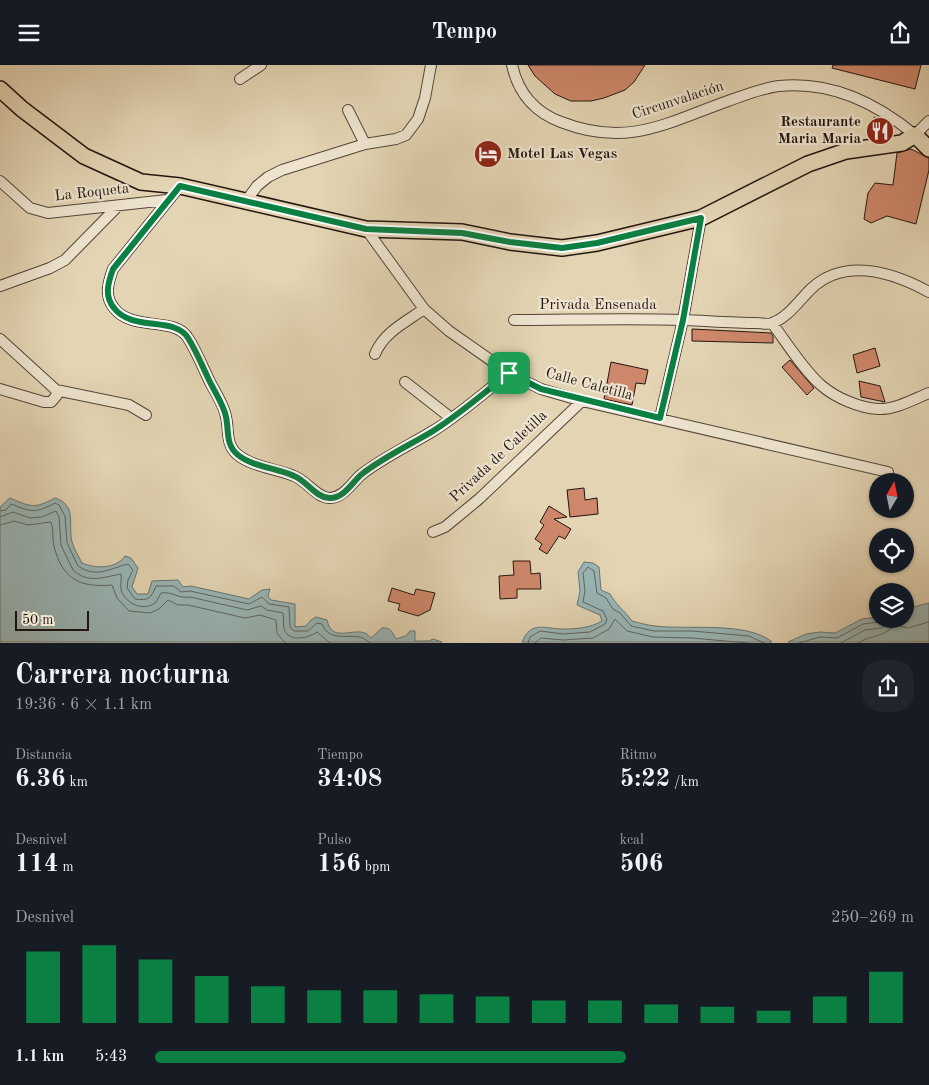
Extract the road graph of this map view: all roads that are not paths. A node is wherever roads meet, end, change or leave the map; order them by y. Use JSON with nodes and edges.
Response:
{"nodes":[{"id":1,"x":261,"y":65,"type":"edge"},
{"id":2,"x":431,"y":65,"type":"edge"},
{"id":3,"x":512,"y":65,"type":"edge"},
{"id":4,"x":240,"y":79,"type":"dead end"},
{"id":5,"x":0,"y":89,"type":"edge"},
{"id":6,"x":348,"y":110,"type":"dead end"},
{"id":7,"x":929,"y":121,"type":"edge"},
{"id":8,"x":915,"y":135,"type":"junction"},
{"id":9,"x":365,"y":144,"type":"junction"},
{"id":10,"x":929,"y":144,"type":"edge"},
{"id":11,"x":929,"y":149,"type":"edge"},
{"id":12,"x":0,"y":181,"type":"edge"},
{"id":13,"x":180,"y":186,"type":"junction"},
{"id":14,"x":168,"y":200,"type":"junction"},
{"id":15,"x":246,"y":201,"type":"junction"},
{"id":16,"x":118,"y":205,"type":"junction"},
{"id":17,"x":701,"y":218,"type":"junction"},
{"id":18,"x":366,"y":229,"type":"junction"},
{"id":19,"x":0,"y":286,"type":"edge"},
{"id":20,"x":929,"y":292,"type":"edge"},
{"id":21,"x":424,"y":309,"type":"junction"},
{"id":22,"x":514,"y":320,"type":"dead end"},
{"id":23,"x":683,"y":320,"type":"junction"},
{"id":24,"x":772,"y":323,"type":"junction"},
{"id":25,"x":0,"y":339,"type":"edge"},
{"id":26,"x":375,"y":354,"type":"dead end"},
{"id":27,"x":509,"y":373,"type":"junction"},
{"id":28,"x":405,"y":383,"type":"dead end"},
{"id":29,"x":0,"y":389,"type":"edge"},
{"id":30,"x":56,"y":390,"type":"junction"},
{"id":31,"x":929,"y":393,"type":"edge"},
{"id":32,"x":582,"y":401,"type":"junction"},
{"id":33,"x":146,"y":415,"type":"dead end"},
{"id":34,"x":451,"y":418,"type":"junction"},
{"id":35,"x":660,"y":418,"type":"junction"},
{"id":36,"x":888,"y":472,"type":"dead end"},
{"id":37,"x":433,"y":532,"type":"dead end"}],
"edges":[{"from":1,"to":4,"type":"street"},
{"from":2,"to":9,"type":"street"},
{"from":3,"to":8,"type":"street","name":"Circunvalación"},
{"from":5,"to":13,"type":"main road"},
{"from":6,"to":9,"type":"street"},
{"from":7,"to":8,"type":"street"},
{"from":8,"to":10,"type":"main road"},
{"from":8,"to":11,"type":"main road"},
{"from":8,"to":17,"type":"main road"},
{"from":9,"to":15,"type":"street"},
{"from":12,"to":16,"type":"street","name":"La Roqueta"},
{"from":13,"to":14,"type":"street"},
{"from":13,"to":15,"type":"main road"},
{"from":14,"to":16,"type":"street","name":"La Roqueta"},
{"from":14,"to":34,"type":"street"},
{"from":15,"to":18,"type":"main road"},
{"from":16,"to":19,"type":"street"},
{"from":17,"to":18,"type":"main road"},
{"from":17,"to":23,"type":"street"},
{"from":18,"to":21,"type":"street","name":"Calle Caletilla"},
{"from":20,"to":24,"type":"street"},
{"from":21,"to":26,"type":"street"},
{"from":21,"to":27,"type":"street","name":"Calle Caletilla"},
{"from":22,"to":23,"type":"street","name":"Privada Ensenada"},
{"from":23,"to":24,"type":"street","name":"Privada Ensenada"},
{"from":23,"to":35,"type":"street"},
{"from":24,"to":31,"type":"street"},
{"from":25,"to":30,"type":"street"},
{"from":27,"to":32,"type":"street","name":"Calle Caletilla"},
{"from":27,"to":34,"type":"street"},
{"from":28,"to":34,"type":"street"},
{"from":29,"to":30,"type":"street"},
{"from":30,"to":33,"type":"street"},
{"from":32,"to":35,"type":"street","name":"Calle Caletilla"},
{"from":32,"to":37,"type":"street","name":"Privada de Caletilla"},
{"from":35,"to":36,"type":"street","name":"Calle Caletilla"}]}
